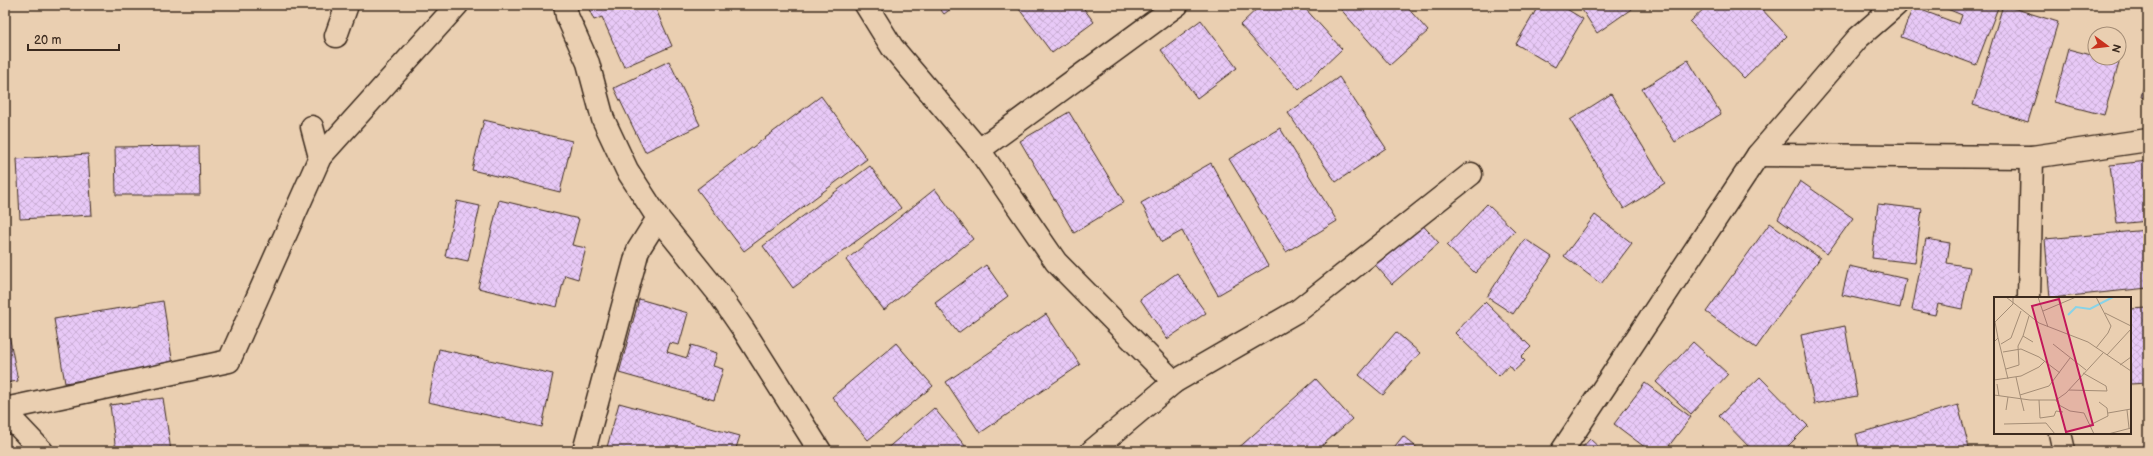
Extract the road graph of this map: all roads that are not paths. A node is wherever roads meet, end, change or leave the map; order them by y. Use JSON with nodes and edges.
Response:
{"nodes":[{"id":1,"x":347,"y":5,"type":"edge"},
{"id":2,"x":457,"y":5,"type":"edge"},
{"id":3,"x":564,"y":5,"type":"edge"},
{"id":4,"x":866,"y":5,"type":"edge"},
{"id":5,"x":1177,"y":5,"type":"edge"},
{"id":6,"x":1896,"y":5,"type":"edge"},
{"id":7,"x":336,"y":36,"type":"dead end"},
{"id":8,"x":312,"y":127,"type":"dead end"},
{"id":9,"x":2148,"y":140,"type":"edge"},
{"id":10,"x":979,"y":150,"type":"junction"},
{"id":11,"x":1758,"y":155,"type":"junction"},
{"id":12,"x":320,"y":157,"type":"junction"},
{"id":13,"x":2032,"y":157,"type":"junction"},
{"id":14,"x":1470,"y":174,"type":"dead end"},
{"id":15,"x":658,"y":218,"type":"junction"},
{"id":16,"x":2029,"y":297,"type":"edge"},
{"id":17,"x":1174,"y":382,"type":"junction"},
{"id":18,"x":5,"y":409,"type":"edge"},
{"id":19,"x":5,"y":412,"type":"edge"},
{"id":20,"x":2060,"y":434,"type":"edge"},
{"id":21,"x":42,"y":451,"type":"edge"},
{"id":22,"x":584,"y":451,"type":"edge"},
{"id":23,"x":820,"y":451,"type":"edge"},
{"id":24,"x":1092,"y":451,"type":"edge"},
{"id":25,"x":1562,"y":451,"type":"edge"},
{"id":26,"x":2064,"y":451,"type":"edge"}],
"edges":[{"from":1,"to":7,"type":"street"},
{"from":2,"to":12,"type":"street"},
{"from":3,"to":15,"type":"street"},
{"from":4,"to":10,"type":"street"},
{"from":5,"to":10,"type":"street"},
{"from":6,"to":11,"type":"street"},
{"from":8,"to":12,"type":"street"},
{"from":9,"to":13,"type":"street"},
{"from":10,"to":17,"type":"street"},
{"from":11,"to":13,"type":"street"},
{"from":11,"to":25,"type":"street"},
{"from":12,"to":18,"type":"street"},
{"from":13,"to":16,"type":"street"},
{"from":14,"to":17,"type":"street"},
{"from":15,"to":22,"type":"street"},
{"from":15,"to":23,"type":"street"},
{"from":17,"to":24,"type":"street"},
{"from":19,"to":21,"type":"street"},
{"from":20,"to":26,"type":"street"}]}
